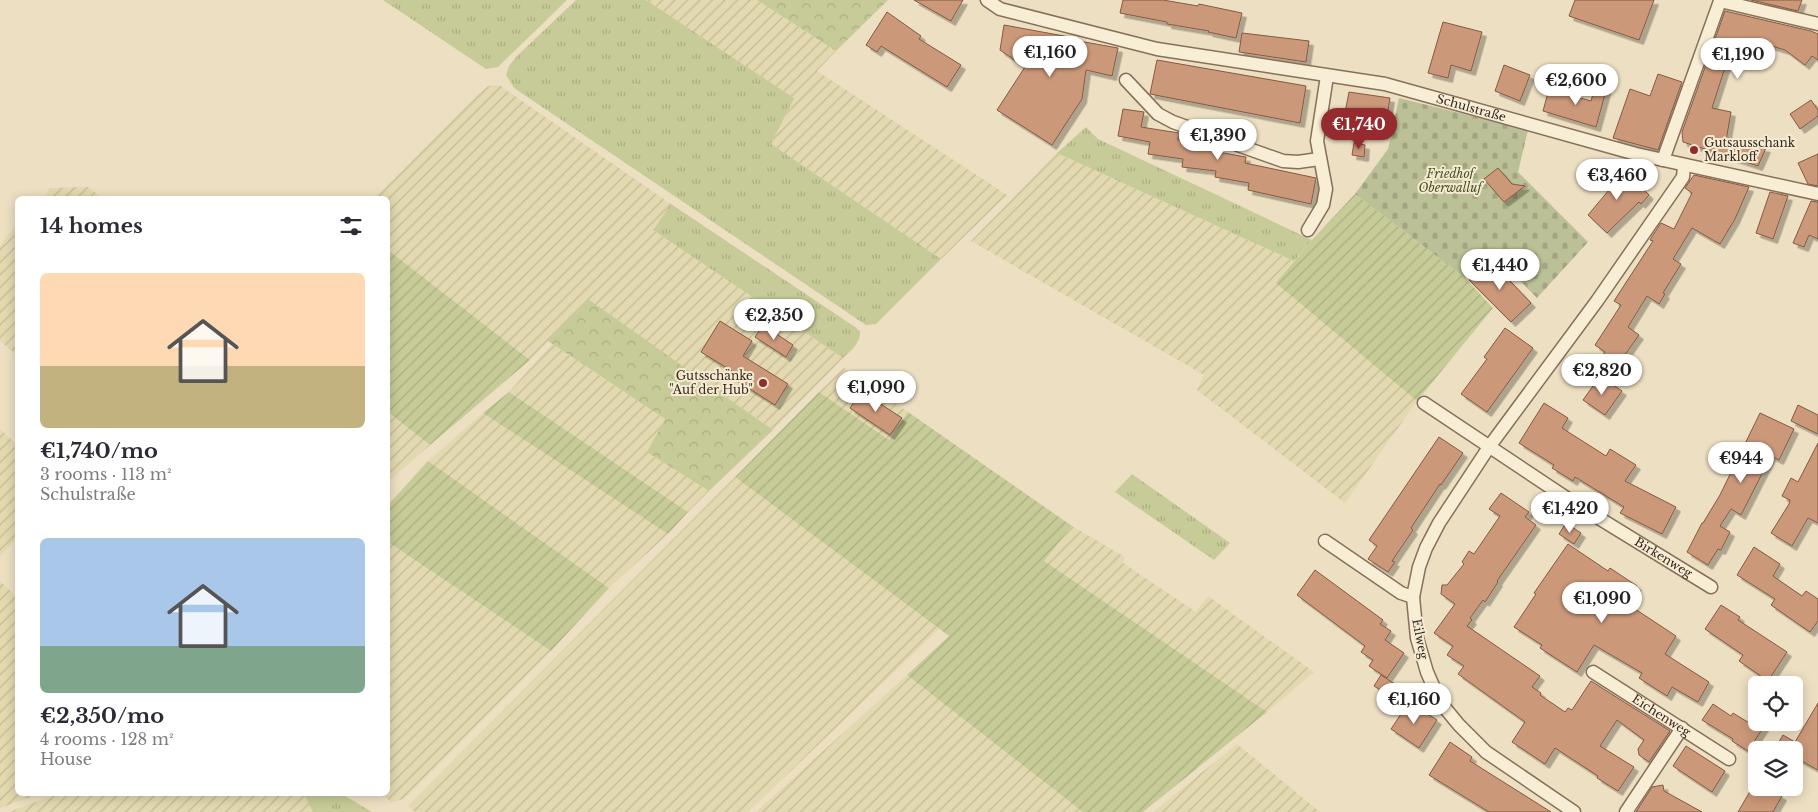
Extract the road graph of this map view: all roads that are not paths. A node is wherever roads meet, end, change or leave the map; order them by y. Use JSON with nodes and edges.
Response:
{"nodes":[{"id":1,"x":987,"y":0,"type":"edge"},
{"id":2,"x":1818,"y":24,"type":"edge"},
{"id":3,"x":1327,"y":76,"type":"junction"},
{"id":4,"x":1126,"y":80,"type":"dead end"},
{"id":5,"x":1319,"y":159,"type":"junction"},
{"id":6,"x":1663,"y":160,"type":"junction"},
{"id":7,"x":1684,"y":166,"type":"junction"},
{"id":8,"x":1818,"y":194,"type":"edge"},
{"id":9,"x":1308,"y":230,"type":"dead end"},
{"id":10,"x":1424,"y":403,"type":"dead end"},
{"id":11,"x":1489,"y":448,"type":"junction"},
{"id":12,"x":1325,"y":541,"type":"dead end"},
{"id":13,"x":1711,"y":587,"type":"dead end"},
{"id":14,"x":1413,"y":597,"type":"junction"},
{"id":15,"x":1593,"y":672,"type":"dead end"},
{"id":16,"x":1682,"y":728,"type":"junction"},
{"id":17,"x":1730,"y":759,"type":"dead end"},
{"id":18,"x":1574,"y":812,"type":"edge"},
{"id":19,"x":1626,"y":812,"type":"edge"}],
"edges":[{"from":1,"to":3,"type":"street","name":"Schulstraße"},
{"from":2,"to":6,"type":"street"},
{"from":3,"to":5,"type":"street"},
{"from":3,"to":6,"type":"street","name":"Schulstraße"},
{"from":4,"to":5,"type":"street"},
{"from":5,"to":9,"type":"street"},
{"from":6,"to":7,"type":"street","name":"Schulstraße"},
{"from":7,"to":8,"type":"street","name":"Schulstraße"},
{"from":7,"to":11,"type":"street","name":"Eilweg"},
{"from":10,"to":11,"type":"street","name":"Birkenweg"},
{"from":11,"to":13,"type":"street","name":"Birkenweg"},
{"from":11,"to":14,"type":"street","name":"Eilweg"},
{"from":12,"to":14,"type":"street"},
{"from":14,"to":18,"type":"street","name":"Eilweg"},
{"from":15,"to":16,"type":"street","name":"Eichenweg"},
{"from":16,"to":17,"type":"street","name":"Eichenweg"},
{"from":16,"to":19,"type":"street"}]}
